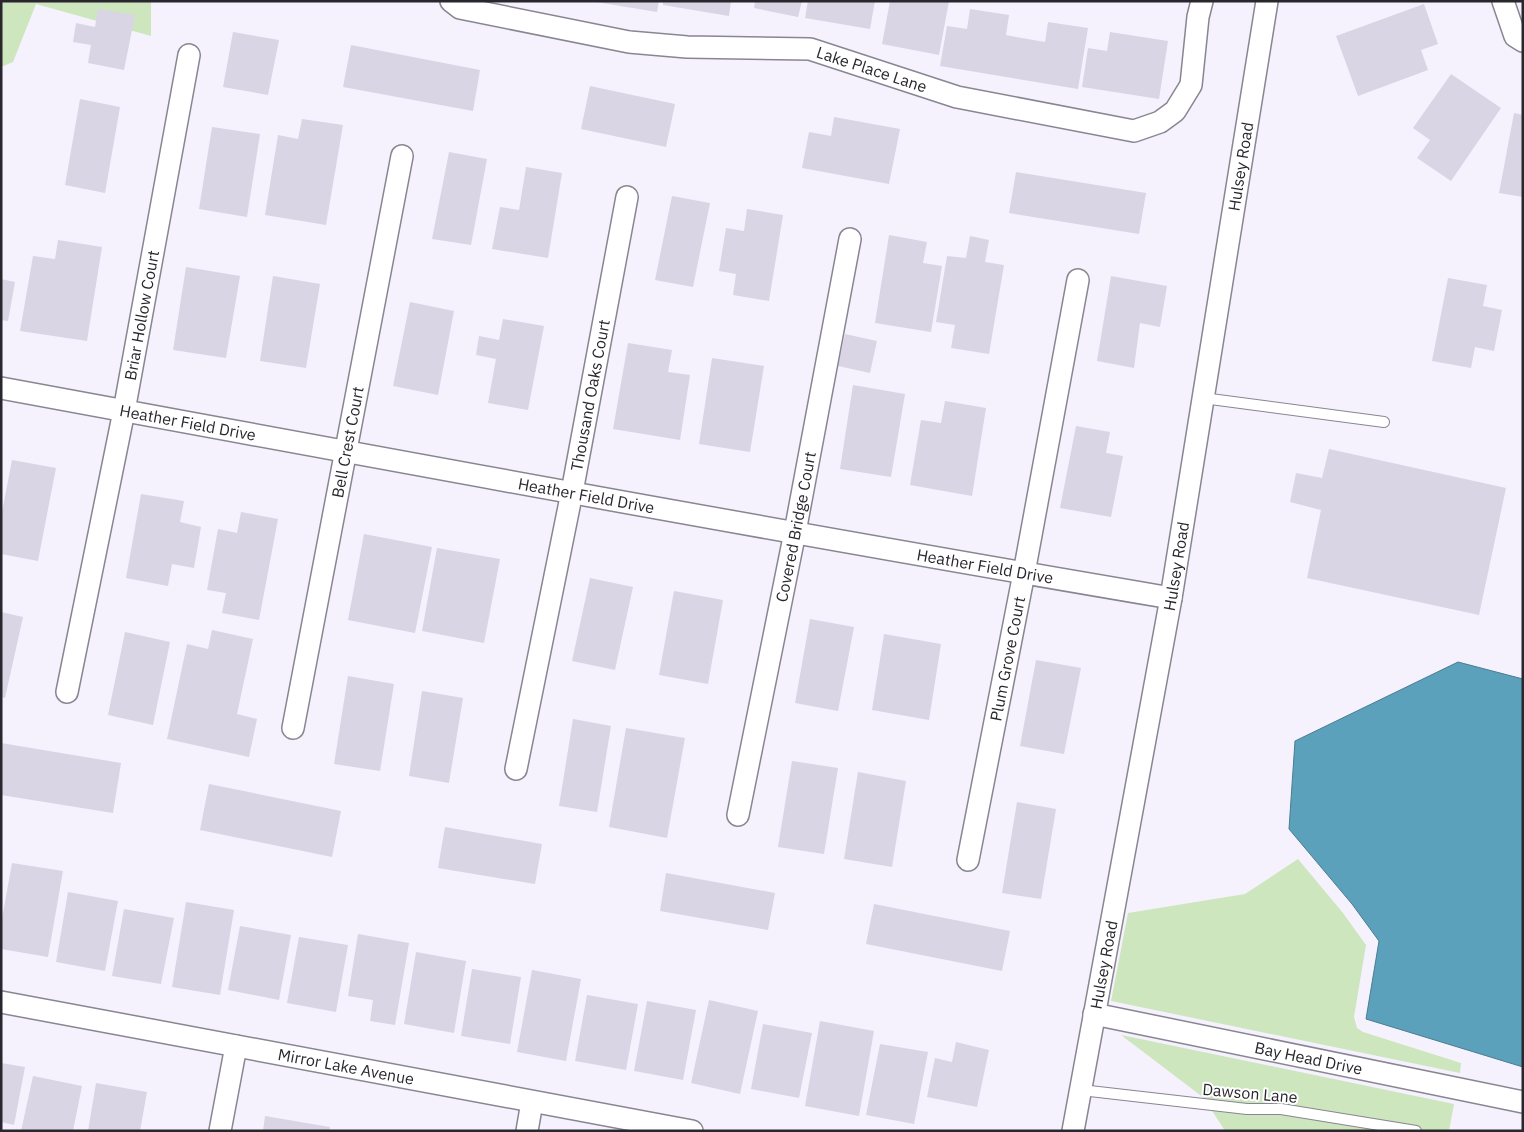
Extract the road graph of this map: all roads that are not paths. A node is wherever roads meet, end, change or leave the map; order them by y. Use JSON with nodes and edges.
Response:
{"nodes":[{"id":1,"x":451,"y":1,"type":"edge"},
{"id":2,"x":1202,"y":1,"type":"edge"},
{"id":3,"x":1267,"y":1,"type":"edge"},
{"id":4,"x":1503,"y":1,"type":"edge"},
{"id":5,"x":1523,"y":40,"type":"edge"},
{"id":6,"x":190,"y":55,"type":"dead end"},
{"id":7,"x":402,"y":156,"type":"dead end"},
{"id":8,"x":628,"y":197,"type":"dead end"},
{"id":9,"x":850,"y":238,"type":"dead end"},
{"id":10,"x":1078,"y":280,"type":"dead end"},
{"id":11,"x":1,"y":388,"type":"edge"},
{"id":12,"x":1203,"y":398,"type":"junction"},
{"id":13,"x":124,"y":411,"type":"junction"},
{"id":14,"x":1384,"y":422,"type":"dead end"},
{"id":15,"x":347,"y":452,"type":"junction"},
{"id":16,"x":572,"y":492,"type":"junction"},
{"id":17,"x":795,"y":532,"type":"junction"},
{"id":18,"x":1024,"y":573,"type":"junction"},
{"id":19,"x":1171,"y":598,"type":"junction"},
{"id":20,"x":67,"y":692,"type":"dead end"},
{"id":21,"x":293,"y":728,"type":"dead end"},
{"id":22,"x":516,"y":769,"type":"dead end"},
{"id":23,"x":738,"y":815,"type":"dead end"},
{"id":24,"x":968,"y":860,"type":"dead end"},
{"id":25,"x":1,"y":1002,"type":"edge"},
{"id":26,"x":1094,"y":1014,"type":"junction"},
{"id":27,"x":236,"y":1046,"type":"junction"},
{"id":28,"x":1080,"y":1090,"type":"junction"},
{"id":29,"x":532,"y":1102,"type":"junction"},
{"id":30,"x":1523,"y":1102,"type":"edge"},
{"id":31,"x":220,"y":1131,"type":"edge"},
{"id":32,"x":527,"y":1131,"type":"edge"},
{"id":33,"x":692,"y":1131,"type":"edge"},
{"id":34,"x":1073,"y":1131,"type":"edge"},
{"id":35,"x":1416,"y":1131,"type":"edge"}],
"edges":[{"from":1,"to":2,"type":"street","name":"Lake Place Lane"},
{"from":3,"to":12,"type":"street","name":"Hulsey Road"},
{"from":4,"to":5,"type":"street"},
{"from":6,"to":13,"type":"street","name":"Briar Hollow Court"},
{"from":7,"to":15,"type":"street","name":"Bell Crest Court"},
{"from":8,"to":16,"type":"street","name":"Thousand Oaks Court"},
{"from":9,"to":17,"type":"street","name":"Covered Bridge Court"},
{"from":10,"to":18,"type":"street","name":"Plum Grove Court"},
{"from":11,"to":13,"type":"street","name":"Heather Field Drive"},
{"from":12,"to":14,"type":"lane"},
{"from":12,"to":19,"type":"street","name":"Hulsey Road"},
{"from":13,"to":15,"type":"street","name":"Heather Field Drive"},
{"from":13,"to":20,"type":"street","name":"Briar Hollow Court"},
{"from":15,"to":16,"type":"street","name":"Heather Field Drive"},
{"from":15,"to":21,"type":"street","name":"Bell Crest Court"},
{"from":16,"to":17,"type":"street","name":"Heather Field Drive"},
{"from":16,"to":22,"type":"street","name":"Thousand Oaks Court"},
{"from":17,"to":18,"type":"street","name":"Heather Field Drive"},
{"from":17,"to":23,"type":"street","name":"Covered Bridge Court"},
{"from":18,"to":19,"type":"street","name":"Heather Field Drive"},
{"from":18,"to":24,"type":"street","name":"Plum Grove Court"},
{"from":19,"to":26,"type":"street","name":"Hulsey Road"},
{"from":25,"to":27,"type":"street","name":"Mirror Lake Avenue"},
{"from":26,"to":28,"type":"street","name":"Hulsey Road"},
{"from":26,"to":30,"type":"street","name":"Bay Head Drive"},
{"from":27,"to":29,"type":"street","name":"Mirror Lake Avenue"},
{"from":27,"to":31,"type":"street"},
{"from":28,"to":34,"type":"street","name":"Hulsey Road"},
{"from":28,"to":35,"type":"lane","name":"Dawson Lane"},
{"from":29,"to":32,"type":"street"},
{"from":29,"to":33,"type":"street","name":"Mirror Lake Avenue"}]}
